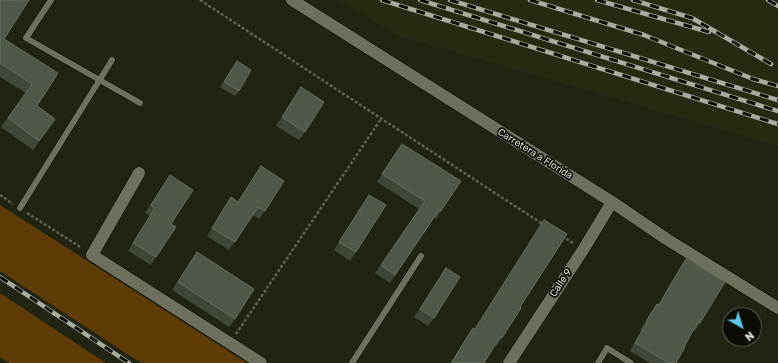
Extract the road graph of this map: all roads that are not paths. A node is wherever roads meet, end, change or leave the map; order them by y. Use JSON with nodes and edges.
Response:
{"nodes":[{"id":1,"x":51,"y":0,"type":"edge"},
{"id":2,"x":292,"y":0,"type":"edge"},
{"id":3,"x":112,"y":60,"type":"dead end"},
{"id":4,"x":100,"y":80,"type":"junction"},
{"id":5,"x":140,"y":104,"type":"dead end"},
{"id":6,"x":140,"y":173,"type":"dead end"},
{"id":7,"x":612,"y":202,"type":"junction"},
{"id":8,"x":20,"y":208,"type":"road end"},
{"id":9,"x":421,"y":256,"type":"dead end"},
{"id":10,"x":778,"y":308,"type":"edge"},
{"id":11,"x":261,"y":363,"type":"edge"},
{"id":12,"x":352,"y":363,"type":"edge"},
{"id":13,"x":509,"y":363,"type":"edge"},
{"id":14,"x":598,"y":363,"type":"edge"},
{"id":15,"x":632,"y":363,"type":"edge"}],
"edges":[{"from":1,"to":4,"type":"lane"},
{"from":2,"to":7,"type":"main road","name":"Carretera a Florida"},
{"from":3,"to":4,"type":"lane"},
{"from":4,"to":5,"type":"lane"},
{"from":4,"to":8,"type":"lane"},
{"from":6,"to":11,"type":"main road"},
{"from":7,"to":10,"type":"main road","name":"Carretera a Florida"},
{"from":7,"to":13,"type":"main road","name":"Calle 9"},
{"from":9,"to":12,"type":"lane"},
{"from":14,"to":15,"type":"lane"}]}
